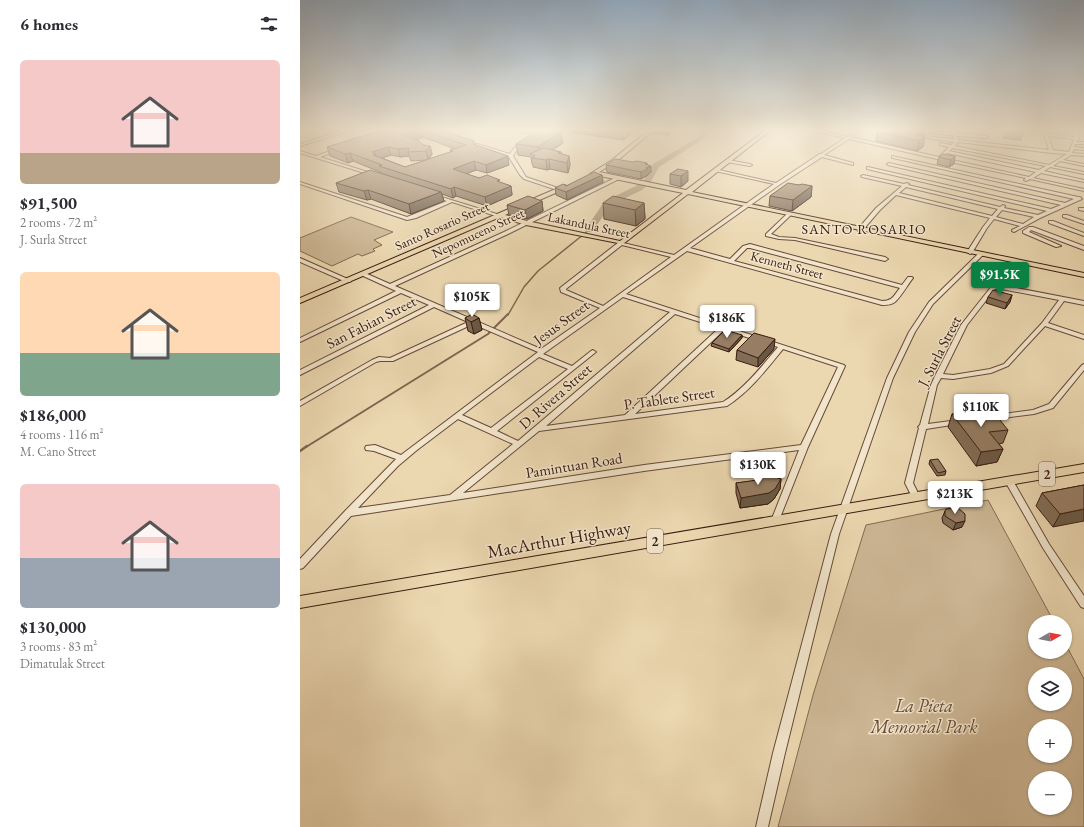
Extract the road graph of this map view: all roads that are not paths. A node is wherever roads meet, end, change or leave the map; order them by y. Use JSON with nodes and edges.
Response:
{"nodes":[{"id":1,"x":349,"y":168,"type":"edge"},
{"id":2,"x":518,"y":168,"type":"edge"},
{"id":3,"x":603,"y":168,"type":"edge"},
{"id":4,"x":719,"y":168,"type":"edge"},
{"id":5,"x":801,"y":168,"type":"edge"},
{"id":6,"x":868,"y":168,"type":"dead end"},
{"id":7,"x":904,"y":168,"type":"edge"},
{"id":8,"x":929,"y":168,"type":"edge"},
{"id":9,"x":938,"y":168,"type":"edge"},
{"id":10,"x":982,"y":168,"type":"edge"},
{"id":11,"x":1018,"y":168,"type":"edge"},
{"id":12,"x":1046,"y":168,"type":"edge"},
{"id":13,"x":1057,"y":168,"type":"edge"},
{"id":14,"x":716,"y":170,"type":"junction"},
{"id":15,"x":923,"y":172,"type":"junction"},
{"id":16,"x":1038,"y":172,"type":"junction"},
{"id":17,"x":594,"y":173,"type":"junction"},
{"id":18,"x":1084,"y":173,"type":"edge"},
{"id":19,"x":587,"y":176,"type":"edge"},
{"id":20,"x":863,"y":176,"type":"dead end"},
{"id":21,"x":368,"y":177,"type":"edge"},
{"id":22,"x":618,"y":178,"type":"junction"},
{"id":23,"x":1028,"y":178,"type":"junction"},
{"id":24,"x":914,"y":179,"type":"junction"},
{"id":25,"x":1084,"y":181,"type":"edge"},
{"id":26,"x":300,"y":183,"type":"edge"},
{"id":27,"x":573,"y":183,"type":"edge"},
{"id":28,"x":777,"y":184,"type":"junction"},
{"id":29,"x":905,"y":186,"type":"junction"},
{"id":30,"x":1021,"y":186,"type":"junction"},
{"id":31,"x":559,"y":189,"type":"junction"},
{"id":32,"x":336,"y":190,"type":"edge"},
{"id":33,"x":1084,"y":190,"type":"edge"},
{"id":34,"x":328,"y":192,"type":"junction"},
{"id":35,"x":686,"y":192,"type":"junction"},
{"id":36,"x":1015,"y":193,"type":"junction"},
{"id":37,"x":428,"y":194,"type":"edge"},
{"id":38,"x":896,"y":194,"type":"junction"},
{"id":39,"x":1082,"y":198,"type":"edge"},
{"id":40,"x":450,"y":201,"type":"junction"},
{"id":41,"x":1008,"y":201,"type":"junction"},
{"id":42,"x":747,"y":206,"type":"junction"},
{"id":43,"x":1066,"y":206,"type":"junction"},
{"id":44,"x":1000,"y":209,"type":"junction"},
{"id":45,"x":1052,"y":211,"type":"junction"},
{"id":46,"x":790,"y":214,"type":"junction"},
{"id":47,"x":498,"y":215,"type":"junction"},
{"id":48,"x":1065,"y":216,"type":"dead end"},
{"id":49,"x":993,"y":217,"type":"junction"},
{"id":50,"x":1038,"y":217,"type":"junction"},
{"id":51,"x":1051,"y":222,"type":"dead end"},
{"id":52,"x":1084,"y":222,"type":"edge"},
{"id":53,"x":526,"y":223,"type":"junction"},
{"id":54,"x":1023,"y":225,"type":"junction"},
{"id":55,"x":860,"y":230,"type":"junction"},
{"id":56,"x":1014,"y":231,"type":"dead end"},
{"id":57,"x":1084,"y":234,"type":"edge"},
{"id":58,"x":621,"y":244,"type":"junction"},
{"id":59,"x":1058,"y":246,"type":"dead end"},
{"id":60,"x":687,"y":248,"type":"junction"},
{"id":61,"x":1084,"y":248,"type":"edge"},
{"id":62,"x":970,"y":252,"type":"junction"},
{"id":63,"x":981,"y":254,"type":"junction"},
{"id":64,"x":675,"y":257,"type":"junction"},
{"id":65,"x":885,"y":259,"type":"dead end"},
{"id":66,"x":300,"y":260,"type":"edge"},
{"id":67,"x":731,"y":261,"type":"junction"},
{"id":68,"x":363,"y":274,"type":"junction"},
{"id":69,"x":1084,"y":275,"type":"edge"},
{"id":70,"x":910,"y":278,"type":"dead end"},
{"id":71,"x":348,"y":281,"type":"junction"},
{"id":72,"x":390,"y":286,"type":"junction"},
{"id":73,"x":904,"y":287,"type":"junction"},
{"id":74,"x":400,"y":291,"type":"junction"},
{"id":75,"x":623,"y":295,"type":"junction"},
{"id":76,"x":1062,"y":299,"type":"junction"},
{"id":77,"x":300,"y":301,"type":"edge"},
{"id":78,"x":1084,"y":303,"type":"edge"},
{"id":79,"x":433,"y":305,"type":"junction"},
{"id":80,"x":604,"y":308,"type":"junction"},
{"id":81,"x":674,"y":312,"type":"junction"},
{"id":82,"x":473,"y":322,"type":"junction"},
{"id":83,"x":1044,"y":324,"type":"junction"},
{"id":84,"x":723,"y":328,"type":"junction"},
{"id":85,"x":1084,"y":337,"type":"edge"},
{"id":86,"x":300,"y":340,"type":"edge"},
{"id":87,"x":781,"y":347,"type":"junction"},
{"id":88,"x":593,"y":352,"type":"dead end"},
{"id":89,"x":541,"y":354,"type":"junction"},
{"id":90,"x":1084,"y":366,"type":"edge"},
{"id":91,"x":572,"y":368,"type":"junction"},
{"id":92,"x":300,"y":373,"type":"edge"},
{"id":93,"x":938,"y":376,"type":"junction"},
{"id":94,"x":300,"y":404,"type":"edge"},
{"id":95,"x":458,"y":416,"type":"junction"},
{"id":96,"x":627,"y":417,"type":"junction"},
{"id":97,"x":982,"y":418,"type":"edge"},
{"id":98,"x":967,"y":420,"type":"edge"},
{"id":99,"x":922,"y":427,"type":"junction"},
{"id":100,"x":537,"y":429,"type":"junction"},
{"id":101,"x":492,"y":431,"type":"junction"},
{"id":102,"x":519,"y":444,"type":"junction"},
{"id":103,"x":804,"y":447,"type":"junction"},
{"id":104,"x":370,"y":448,"type":"dead end"},
{"id":105,"x":401,"y":458,"type":"junction"},
{"id":106,"x":1084,"y":468,"type":"edge"},
{"id":107,"x":1009,"y":481,"type":"junction"},
{"id":108,"x":916,"y":497,"type":"junction"},
{"id":109,"x":452,"y":498,"type":"junction"},
{"id":110,"x":843,"y":509,"type":"junction"},
{"id":111,"x":348,"y":513,"type":"junction"},
{"id":112,"x":774,"y":521,"type":"junction"},
{"id":113,"x":300,"y":565,"type":"edge"},
{"id":114,"x":1081,"y":594,"type":"edge"},
{"id":115,"x":300,"y":602,"type":"edge"},
{"id":116,"x":1084,"y":604,"type":"edge"},
{"id":117,"x":762,"y":827,"type":"edge"}],
"edges":[{"from":1,"to":21,"type":"street"},
{"from":2,"to":31,"type":"street"},
{"from":3,"to":17,"type":"main road"},
{"from":4,"to":14,"type":"main road"},
{"from":5,"to":28,"type":"street","name":"Jesus Street"},
{"from":6,"to":24,"type":"street"},
{"from":7,"to":15,"type":"street"},
{"from":8,"to":15,"type":"street"},
{"from":9,"to":30,"type":"street"},
{"from":10,"to":23,"type":"street"},
{"from":11,"to":16,"type":"street"},
{"from":12,"to":16,"type":"street"},
{"from":13,"to":18,"type":"street"},
{"from":14,"to":28,"type":"street"},
{"from":14,"to":35,"type":"main road"},
{"from":15,"to":24,"type":"street"},
{"from":15,"to":36,"type":"street"},
{"from":16,"to":23,"type":"street"},
{"from":16,"to":25,"type":"street"},
{"from":17,"to":19,"type":"main road"},
{"from":17,"to":22,"type":"main road"},
{"from":20,"to":29,"type":"street"},
{"from":22,"to":35,"type":"main road"},
{"from":22,"to":53,"type":"street","name":"Nepomuceno Street"},
{"from":23,"to":30,"type":"street"},
{"from":23,"to":33,"type":"street"},
{"from":24,"to":29,"type":"street"},
{"from":24,"to":41,"type":"street"},
{"from":26,"to":34,"type":"street"},
{"from":27,"to":31,"type":"main road","name":"Santo Rosario Street"},
{"from":28,"to":42,"type":"street","name":"Jesus Street"},
{"from":29,"to":38,"type":"street"},
{"from":29,"to":44,"type":"street"},
{"from":30,"to":36,"type":"street"},
{"from":30,"to":39,"type":"street"},
{"from":31,"to":47,"type":"main road","name":"Santo Rosario Street"},
{"from":32,"to":34,"type":"street"},
{"from":34,"to":40,"type":"street"},
{"from":35,"to":42,"type":"main road"},
{"from":35,"to":58,"type":"main road"},
{"from":36,"to":41,"type":"street"},
{"from":36,"to":43,"type":"street"},
{"from":37,"to":40,"type":"street"},
{"from":38,"to":49,"type":"street"},
{"from":38,"to":55,"type":"street"},
{"from":39,"to":43,"type":"street"},
{"from":40,"to":47,"type":"street"},
{"from":41,"to":44,"type":"street"},
{"from":41,"to":45,"type":"street"},
{"from":42,"to":46,"type":"main road"},
{"from":42,"to":60,"type":"street","name":"Jesus Street"},
{"from":43,"to":45,"type":"street"},
{"from":44,"to":49,"type":"street"},
{"from":44,"to":50,"type":"street"},
{"from":45,"to":50,"type":"street"},
{"from":46,"to":55,"type":"main road"},
{"from":46,"to":65,"type":"street"},
{"from":47,"to":53,"type":"main road","name":"Lakandula Street"},
{"from":47,"to":68,"type":"main road","name":"Santo Rosario Street"},
{"from":48,"to":52,"type":"street"},
{"from":49,"to":54,"type":"street"},
{"from":49,"to":62,"type":"street"},
{"from":50,"to":54,"type":"street"},
{"from":51,"to":57,"type":"street"},
{"from":53,"to":58,"type":"main road","name":"Lakandula Street"},
{"from":53,"to":72,"type":"street","name":"Nepomuceno Street"},
{"from":54,"to":56,"type":"street"},
{"from":55,"to":62,"type":"main road"},
{"from":58,"to":64,"type":"street","name":"Lakandula Street"},
{"from":58,"to":80,"type":"street"},
{"from":59,"to":61,"type":"street"},
{"from":60,"to":64,"type":"street","name":"Jesus Street"},
{"from":60,"to":67,"type":"street","name":"Kenneth Street"},
{"from":62,"to":63,"type":"main road"},
{"from":63,"to":69,"type":"main road"},
{"from":63,"to":110,"type":"street"},
{"from":64,"to":75,"type":"street","name":"Jesus Street"},
{"from":66,"to":71,"type":"street"},
{"from":67,"to":73,"type":"street"},
{"from":67,"to":73,"type":"street","name":"Kenneth Street"},
{"from":68,"to":71,"type":"main road","name":"Santo Rosario Street"},
{"from":68,"to":72,"type":"street"},
{"from":70,"to":73,"type":"street"},
{"from":71,"to":77,"type":"main road","name":"Santo Rosario Street"},
{"from":72,"to":74,"type":"street"},
{"from":74,"to":79,"type":"street"},
{"from":74,"to":86,"type":"street"},
{"from":75,"to":80,"type":"street","name":"Jesus Street"},
{"from":75,"to":81,"type":"street"},
{"from":76,"to":78,"type":"street","name":"J. Surla Street"},
{"from":76,"to":83,"type":"street"},
{"from":76,"to":93,"type":"street","name":"J. Surla Street"},
{"from":79,"to":82,"type":"street"},
{"from":79,"to":92,"type":"street","name":"San Fabian Street"},
{"from":80,"to":89,"type":"street","name":"Jesus Street"},
{"from":81,"to":84,"type":"street"},
{"from":81,"to":100,"type":"street","name":"D. Rivera Street"},
{"from":82,"to":89,"type":"street"},
{"from":82,"to":94,"type":"street"},
{"from":83,"to":85,"type":"street"},
{"from":83,"to":93,"type":"street"},
{"from":84,"to":87,"type":"street"},
{"from":84,"to":96,"type":"street"},
{"from":87,"to":96,"type":"street","name":"P. Tablete Street"},
{"from":87,"to":103,"type":"street"},
{"from":88,"to":91,"type":"street"},
{"from":89,"to":91,"type":"street"},
{"from":89,"to":95,"type":"street","name":"Jesus Street"},
{"from":90,"to":97,"type":"street"},
{"from":91,"to":101,"type":"street"},
{"from":93,"to":99,"type":"street","name":"J. Surla Street"},
{"from":95,"to":101,"type":"street"},
{"from":95,"to":105,"type":"street","name":"Jesus Street"},
{"from":96,"to":100,"type":"street","name":"P. Tablete Street"},
{"from":98,"to":99,"type":"street"},
{"from":99,"to":108,"type":"street","name":"J. Surla Street"},
{"from":100,"to":102,"type":"street","name":"D. Rivera Street"},
{"from":101,"to":102,"type":"street"},
{"from":102,"to":109,"type":"street","name":"D. Rivera Street"},
{"from":103,"to":109,"type":"street","name":"Pamintuan Road"},
{"from":103,"to":112,"type":"street"},
{"from":104,"to":105,"type":"street"},
{"from":105,"to":111,"type":"street","name":"Jesus Street"},
{"from":106,"to":107,"type":"highway","name":"MacArthur Highway","number":"2"},
{"from":107,"to":108,"type":"highway","name":"MacArthur Highway","number":"2"},
{"from":107,"to":114,"type":"street"},
{"from":108,"to":110,"type":"highway","name":"MacArthur Highway","number":"2"},
{"from":109,"to":111,"type":"street","name":"Pamintuan Road"},
{"from":110,"to":112,"type":"highway","name":"MacArthur Highway","number":"2"},
{"from":110,"to":117,"type":"street"},
{"from":111,"to":113,"type":"street","name":"Jesus Street"},
{"from":112,"to":115,"type":"highway","name":"MacArthur Highway","number":"2"},
{"from":114,"to":116,"type":"street"}]}
